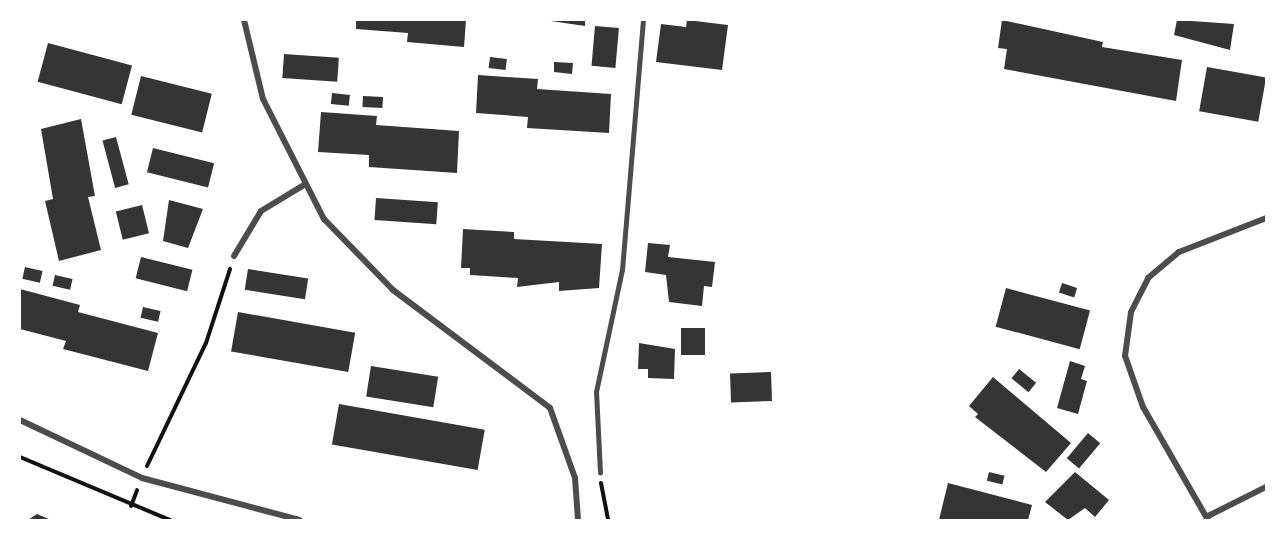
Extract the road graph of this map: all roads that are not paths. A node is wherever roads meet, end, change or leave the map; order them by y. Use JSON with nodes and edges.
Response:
{"nodes":[{"id":1,"x":244,"y":20,"type":"edge"},
{"id":2,"x":643,"y":20,"type":"edge"},
{"id":3,"x":304,"y":185,"type":"junction"},
{"id":4,"x":1266,"y":218,"type":"edge"},
{"id":5,"x":234,"y":256,"type":"road end"},
{"id":6,"x":20,"y":420,"type":"edge"},
{"id":7,"x":600,"y":473,"type":"road end"},
{"id":8,"x":1266,"y":488,"type":"edge"},
{"id":9,"x":1208,"y":518,"type":"edge"},
{"id":10,"x":300,"y":520,"type":"edge"},
{"id":11,"x":578,"y":520,"type":"edge"}],
"edges":[{"from":1,"to":3,"type":"street"},
{"from":2,"to":7,"type":"lane"},
{"from":3,"to":5,"type":"street"},
{"from":3,"to":11,"type":"street"},
{"from":4,"to":9,"type":"street"},
{"from":6,"to":10,"type":"street"},
{"from":8,"to":9,"type":"street"}]}
